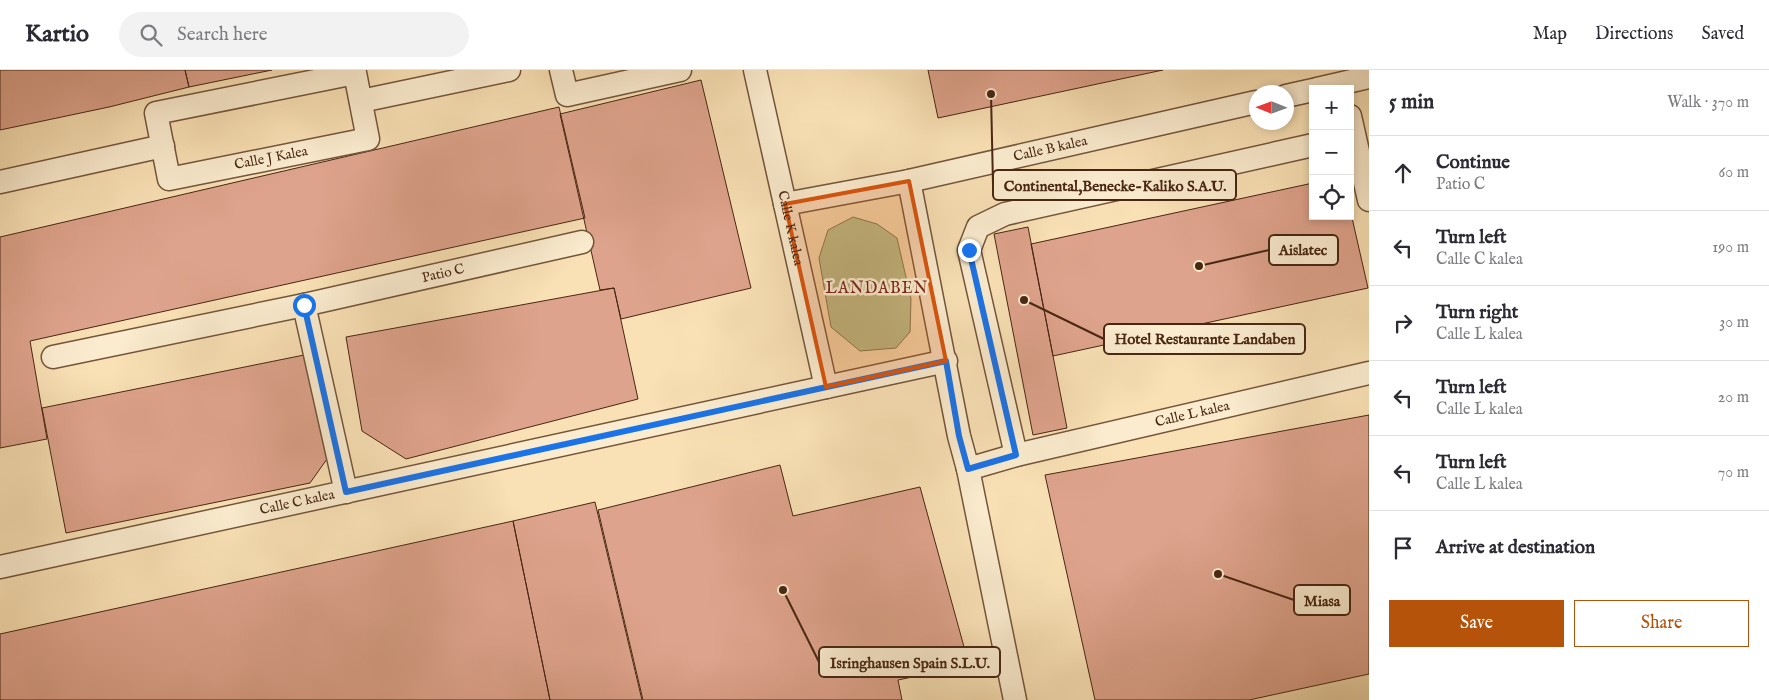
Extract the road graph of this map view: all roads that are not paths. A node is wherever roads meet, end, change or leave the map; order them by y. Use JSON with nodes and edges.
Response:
{"nodes":[{"id":1,"x":509,"y":70,"type":"edge"},
{"id":2,"x":561,"y":70,"type":"edge"},
{"id":3,"x":680,"y":70,"type":"edge"},
{"id":4,"x":755,"y":70,"type":"edge"},
{"id":5,"x":1369,"y":77,"type":"edge"},
{"id":6,"x":1346,"y":85,"type":"edge"},
{"id":7,"x":1309,"y":91,"type":"edge"},
{"id":8,"x":1294,"y":94,"type":"edge"},
{"id":9,"x":361,"y":102,"type":"junction"},
{"id":10,"x":1249,"y":104,"type":"edge"},
{"id":11,"x":1354,"y":138,"type":"edge"},
{"id":12,"x":163,"y":146,"type":"junction"},
{"id":13,"x":1309,"y":147,"type":"edge"},
{"id":14,"x":0,"y":182,"type":"edge"},
{"id":15,"x":910,"y":182,"type":"junction"},
{"id":16,"x":1369,"y":200,"type":"edge"},
{"id":17,"x":785,"y":204,"type":"junction"},
{"id":18,"x":582,"y":242,"type":"dead end"},
{"id":19,"x":304,"y":305,"type":"junction"},
{"id":20,"x":53,"y":357,"type":"dead end"},
{"id":21,"x":946,"y":361,"type":"junction"},
{"id":22,"x":1369,"y":373,"type":"edge"},
{"id":23,"x":826,"y":387,"type":"junction"},
{"id":24,"x":1016,"y":455,"type":"junction"},
{"id":25,"x":968,"y":469,"type":"junction"},
{"id":26,"x":346,"y":492,"type":"junction"},
{"id":27,"x":0,"y":567,"type":"edge"},
{"id":28,"x":1015,"y":700,"type":"edge"}],
"edges":[{"from":1,"to":9,"type":"street"},
{"from":2,"to":3,"type":"street"},
{"from":4,"to":17,"type":"street","name":"Calle K kalea"},
{"from":5,"to":6,"type":"street"},
{"from":7,"to":8,"type":"street"},
{"from":9,"to":12,"type":"street","name":"Calle J Kalea"},
{"from":9,"to":12,"type":"street","name":"Calle J Kalea"},
{"from":10,"to":15,"type":"street","name":"Calle B kalea"},
{"from":11,"to":16,"type":"street"},
{"from":12,"to":14,"type":"street"},
{"from":13,"to":24,"type":"street"},
{"from":15,"to":17,"type":"street","name":"Calle B kalea"},
{"from":15,"to":21,"type":"street"},
{"from":17,"to":23,"type":"street","name":"Calle K kalea"},
{"from":18,"to":19,"type":"street","name":"Patio C"},
{"from":19,"to":20,"type":"street","name":"Patio C"},
{"from":19,"to":26,"type":"street"},
{"from":21,"to":23,"type":"street","name":"Calle C kalea"},
{"from":21,"to":25,"type":"street"},
{"from":22,"to":24,"type":"street","name":"Calle L kalea"},
{"from":23,"to":26,"type":"street","name":"Calle C kalea"},
{"from":24,"to":25,"type":"street","name":"Calle L kalea"},
{"from":25,"to":28,"type":"street"},
{"from":26,"to":27,"type":"street","name":"Calle C kalea"}]}
